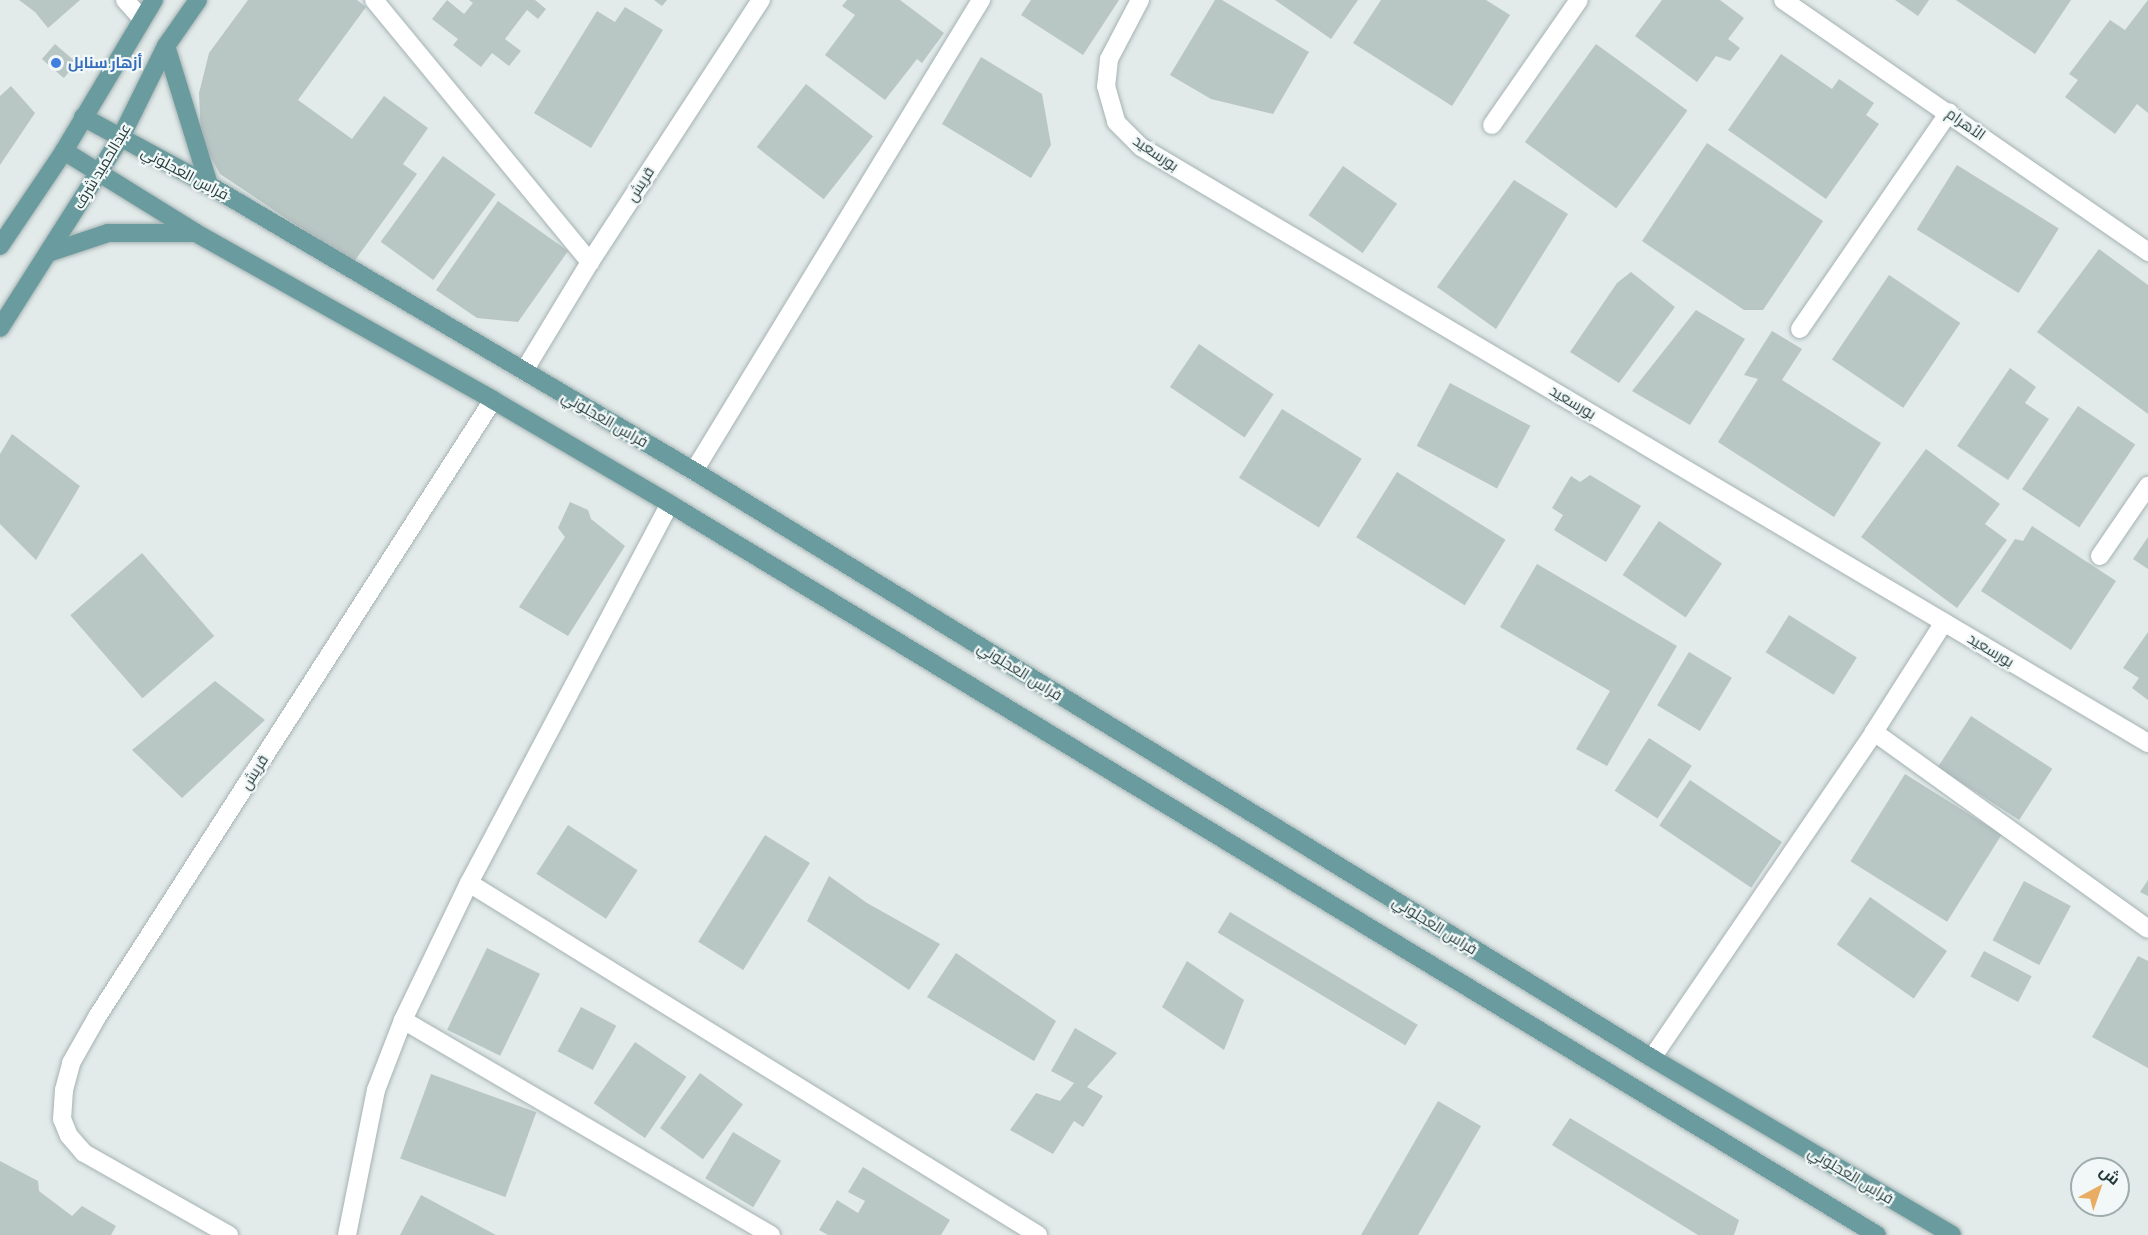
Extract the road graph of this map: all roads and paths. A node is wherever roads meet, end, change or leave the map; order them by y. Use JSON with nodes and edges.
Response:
{"nodes":[{"id":1,"x":125,"y":0,"type":"edge"},
{"id":2,"x":154,"y":0,"type":"edge"},
{"id":3,"x":198,"y":0,"type":"edge"},
{"id":4,"x":374,"y":0,"type":"edge"},
{"id":5,"x":761,"y":0,"type":"edge"},
{"id":6,"x":981,"y":0,"type":"edge"},
{"id":7,"x":1140,"y":0,"type":"edge"},
{"id":8,"x":1579,"y":0,"type":"edge"},
{"id":9,"x":1783,"y":0,"type":"edge"},
{"id":10,"x":142,"y":19,"type":"junction"},
{"id":11,"x":166,"y":46,"type":"junction"},
{"id":12,"x":1949,"y":112,"type":"junction"},
{"id":13,"x":83,"y":117,"type":"junction"},
{"id":14,"x":1492,"y":125,"type":"dead end"},
{"id":15,"x":120,"y":139,"type":"junction"},
{"id":16,"x":64,"y":151,"type":"junction"},
{"id":17,"x":99,"y":172,"type":"junction"},
{"id":18,"x":209,"y":185,"type":"junction"},
{"id":19,"x":196,"y":233,"type":"junction"},
{"id":20,"x":0,"y":246,"type":"edge"},
{"id":21,"x":2148,"y":252,"type":"edge"},
{"id":22,"x":48,"y":253,"type":"junction"},
{"id":23,"x":590,"y":262,"type":"junction"},
{"id":24,"x":0,"y":328,"type":"edge"},
{"id":25,"x":1800,"y":329,"type":"dead end"},
{"id":26,"x":524,"y":371,"type":"junction"},
{"id":27,"x":493,"y":400,"type":"junction"},
{"id":28,"x":694,"y":471,"type":"junction"},
{"id":29,"x":2148,"y":486,"type":"edge"},
{"id":30,"x":669,"y":504,"type":"junction"},
{"id":31,"x":2100,"y":556,"type":"dead end"},
{"id":32,"x":1944,"y":622,"type":"junction"},
{"id":33,"x":1874,"y":732,"type":"junction"},
{"id":34,"x":2148,"y":743,"type":"edge"},
{"id":35,"x":469,"y":883,"type":"junction"},
{"id":36,"x":2148,"y":929,"type":"edge"},
{"id":37,"x":403,"y":1020,"type":"junction"},
{"id":38,"x":1652,"y":1058,"type":"junction"},
{"id":39,"x":229,"y":1235,"type":"edge"},
{"id":40,"x":347,"y":1235,"type":"edge"},
{"id":41,"x":771,"y":1235,"type":"edge"},
{"id":42,"x":1038,"y":1235,"type":"edge"},
{"id":43,"x":1877,"y":1235,"type":"edge"},
{"id":44,"x":1952,"y":1235,"type":"edge"}],
"edges":[{"from":1,"to":10,"type":"street"},
{"from":2,"to":10,"type":"main road"},
{"from":3,"to":11,"type":"main road","name":"عبدالحميد شرف"},
{"from":4,"to":23,"type":"street"},
{"from":5,"to":23,"type":"street","name":"قريش"},
{"from":6,"to":28,"type":"street"},
{"from":7,"to":32,"type":"street","name":"بورسعيد"},
{"from":8,"to":14,"type":"street"},
{"from":9,"to":12,"type":"street","name":"الأهرام"},
{"from":10,"to":13,"type":"main road"},
{"from":11,"to":15,"type":"main road","name":"عبدالحميد شرف"},
{"from":11,"to":18,"type":"main road"},
{"from":12,"to":21,"type":"street","name":"الأهرام"},
{"from":12,"to":25,"type":"street"},
{"from":13,"to":15,"type":"main road","name":"فراس العجلوني"},
{"from":13,"to":16,"type":"main road"},
{"from":15,"to":17,"type":"main road","name":"عبدالحميد شرف"},
{"from":15,"to":18,"type":"main road","name":"فراس العجلوني"},
{"from":16,"to":17,"type":"main road"},
{"from":16,"to":20,"type":"main road"},
{"from":17,"to":19,"type":"main road"},
{"from":17,"to":22,"type":"main road","name":"عبدالحميد شرف"},
{"from":18,"to":26,"type":"main road","name":"فراس العجلوني"},
{"from":19,"to":22,"type":"main road"},
{"from":19,"to":27,"type":"main road"},
{"from":22,"to":24,"type":"main road","name":"عبدالحميد شرف"},
{"from":23,"to":26,"type":"street","name":"قريش"},
{"from":26,"to":28,"type":"main road","name":"فراس العجلوني"},
{"from":27,"to":30,"type":"main road"},
{"from":27,"to":39,"type":"street","name":"قريش"},
{"from":28,"to":38,"type":"main road","name":"فراس العجلوني"},
{"from":29,"to":31,"type":"street"},
{"from":30,"to":35,"type":"street"},
{"from":30,"to":43,"type":"main road"},
{"from":32,"to":33,"type":"street"},
{"from":32,"to":34,"type":"street","name":"بورسعيد"},
{"from":33,"to":36,"type":"street"},
{"from":33,"to":38,"type":"street"},
{"from":35,"to":37,"type":"street"},
{"from":35,"to":42,"type":"street"},
{"from":37,"to":40,"type":"street"},
{"from":37,"to":41,"type":"street"},
{"from":38,"to":44,"type":"main road","name":"فراس العجلوني"}]}
